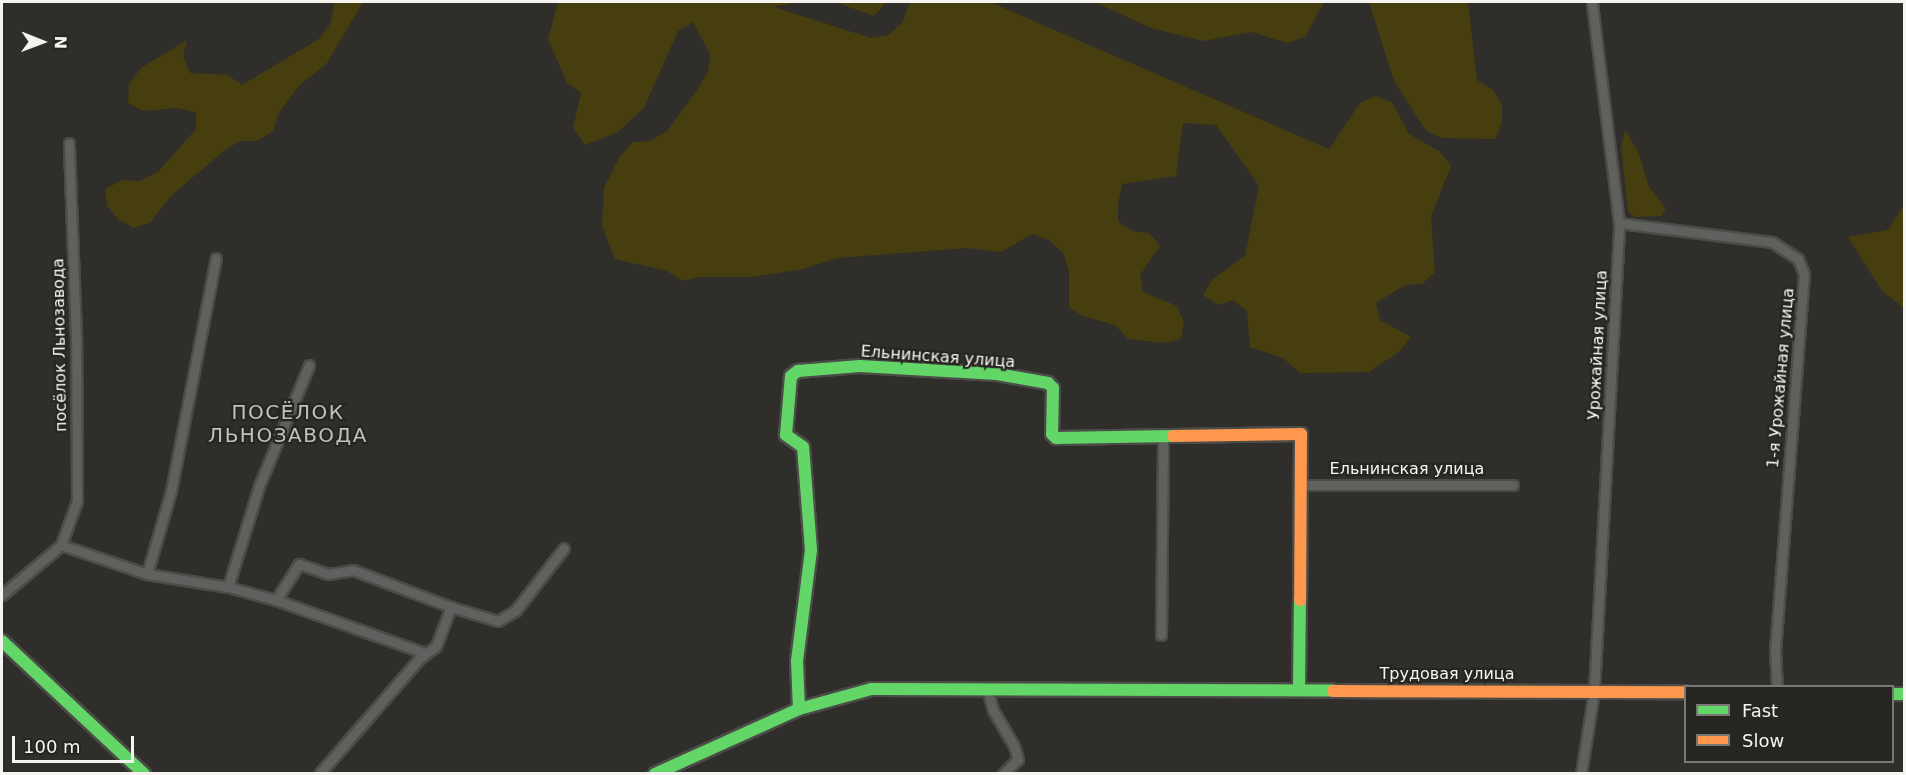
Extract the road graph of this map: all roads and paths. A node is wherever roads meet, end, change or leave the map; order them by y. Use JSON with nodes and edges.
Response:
{"nodes":[{"id":1,"x":1592,"y":2,"type":"edge"},
{"id":2,"x":69,"y":143,"type":"dead end"},
{"id":3,"x":1619,"y":223,"type":"junction"},
{"id":4,"x":216,"y":258,"type":"dead end"},
{"id":5,"x":309,"y":365,"type":"dead end"},
{"id":6,"x":1163,"y":437,"type":"junction"},
{"id":7,"x":1300,"y":485,"type":"junction"},
{"id":8,"x":1513,"y":485,"type":"dead end"},
{"id":9,"x":61,"y":545,"type":"junction"},
{"id":10,"x":564,"y":548,"type":"dead end"},
{"id":11,"x":147,"y":574,"type":"junction"},
{"id":12,"x":228,"y":587,"type":"junction"},
{"id":13,"x":2,"y":595,"type":"edge"},
{"id":14,"x":276,"y":600,"type":"junction"},
{"id":15,"x":455,"y":609,"type":"junction"},
{"id":16,"x":1161,"y":635,"type":"dead end"},
{"id":17,"x":2,"y":641,"type":"edge"},
{"id":18,"x":422,"y":656,"type":"junction"},
{"id":19,"x":1777,"y":685,"type":"edge"},
{"id":20,"x":987,"y":688,"type":"junction"},
{"id":21,"x":1299,"y":690,"type":"junction"},
{"id":22,"x":1594,"y":691,"type":"junction"},
{"id":23,"x":1684,"y":692,"type":"edge"},
{"id":24,"x":799,"y":710,"type":"junction"},
{"id":25,"x":320,"y":773,"type":"edge"},
{"id":26,"x":144,"y":774,"type":"edge"},
{"id":27,"x":655,"y":774,"type":"edge"},
{"id":28,"x":1003,"y":774,"type":"edge"},
{"id":29,"x":1581,"y":774,"type":"edge"}],
"edges":[{"from":1,"to":3,"type":"street","name":"Урожайная улица"},
{"from":2,"to":9,"type":"street","name":"посёлок Льнозавода"},
{"from":3,"to":19,"type":"street","name":"1-я Урожайная улица"},
{"from":3,"to":22,"type":"street","name":"Урожайная улица"},
{"from":4,"to":11,"type":"street"},
{"from":5,"to":12,"type":"street"},
{"from":6,"to":7,"type":"main road","name":"Ельнинская улица"},
{"from":6,"to":16,"type":"street"},
{"from":6,"to":24,"type":"main road","name":"Ельнинская улица"},
{"from":7,"to":8,"type":"street","name":"Ельнинская улица"},
{"from":7,"to":21,"type":"main road","name":"Ельнинская улица"},
{"from":9,"to":11,"type":"street"},
{"from":9,"to":13,"type":"street","name":"посёлок Льнозавода"},
{"from":10,"to":15,"type":"street"},
{"from":11,"to":12,"type":"street"},
{"from":12,"to":14,"type":"street"},
{"from":14,"to":15,"type":"street"},
{"from":14,"to":18,"type":"street"},
{"from":15,"to":18,"type":"street"},
{"from":17,"to":26,"type":"main road"},
{"from":18,"to":25,"type":"street"},
{"from":20,"to":21,"type":"main road","name":"Трудовая улица"},
{"from":20,"to":24,"type":"main road"},
{"from":20,"to":28,"type":"street"},
{"from":21,"to":22,"type":"main road","name":"Трудовая улица"},
{"from":22,"to":23,"type":"main road","name":"Трудовая улица"},
{"from":22,"to":29,"type":"street","name":"Урожайная улица"},
{"from":24,"to":27,"type":"main road"}]}
